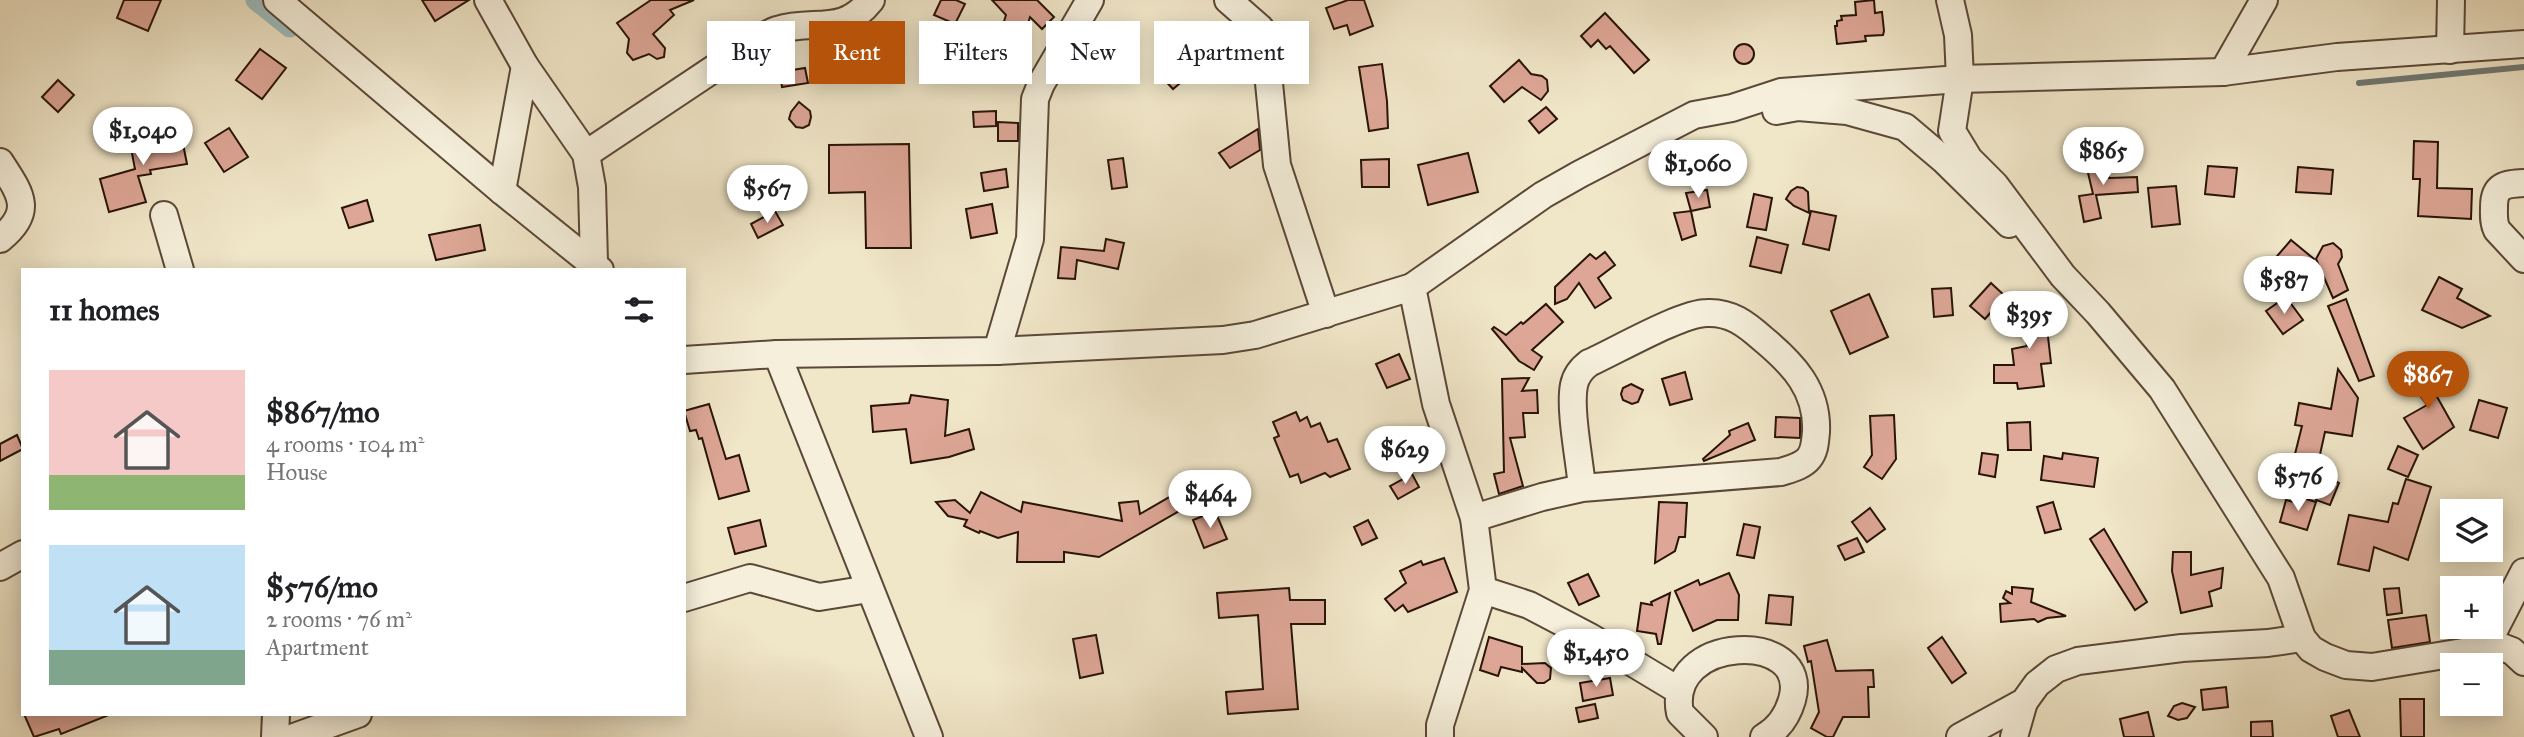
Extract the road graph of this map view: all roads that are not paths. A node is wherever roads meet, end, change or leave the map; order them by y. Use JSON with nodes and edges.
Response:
{"nodes":[{"id":1,"x":277,"y":0,"type":"edge"},
{"id":2,"x":488,"y":0,"type":"edge"},
{"id":3,"x":871,"y":0,"type":"edge"},
{"id":4,"x":1090,"y":0,"type":"edge"},
{"id":5,"x":1228,"y":0,"type":"edge"},
{"id":6,"x":1950,"y":0,"type":"edge"},
{"id":7,"x":2264,"y":0,"type":"edge"},
{"id":8,"x":2451,"y":0,"type":"edge"},
{"id":9,"x":2524,"y":44,"type":"edge"},
{"id":10,"x":2450,"y":50,"type":"junction"},
{"id":11,"x":526,"y":66,"type":"junction"},
{"id":12,"x":2223,"y":72,"type":"junction"},
{"id":13,"x":1960,"y":79,"type":"junction"},
{"id":14,"x":1678,"y":123,"type":"junction"},
{"id":15,"x":586,"y":154,"type":"junction"},
{"id":16,"x":0,"y":162,"type":"edge"},
{"id":17,"x":2524,"y":183,"type":"edge"},
{"id":18,"x":502,"y":191,"type":"junction"},
{"id":19,"x":164,"y":215,"type":"dead end"},
{"id":20,"x":0,"y":239,"type":"edge"},
{"id":21,"x":2524,"y":259,"type":"edge"},
{"id":22,"x":597,"y":266,"type":"edge"},
{"id":23,"x":179,"y":268,"type":"edge"},
{"id":24,"x":2063,"y":276,"type":"junction"},
{"id":25,"x":1412,"y":287,"type":"junction"},
{"id":26,"x":1326,"y":314,"type":"junction"},
{"id":27,"x":997,"y":351,"type":"junction"},
{"id":28,"x":777,"y":354,"type":"junction"},
{"id":29,"x":686,"y":360,"type":"edge"},
{"id":30,"x":1583,"y":488,"type":"junction"},
{"id":31,"x":1474,"y":518,"type":"junction"},
{"id":32,"x":21,"y":555,"type":"edge"},
{"id":33,"x":0,"y":567,"type":"edge"},
{"id":34,"x":2524,"y":572,"type":"edge"},
{"id":35,"x":869,"y":589,"type":"junction"},
{"id":36,"x":1483,"y":590,"type":"junction"},
{"id":37,"x":686,"y":596,"type":"edge"},
{"id":38,"x":2302,"y":638,"type":"junction"},
{"id":39,"x":2485,"y":648,"type":"junction"},
{"id":40,"x":2524,"y":662,"type":"edge"},
{"id":41,"x":1678,"y":690,"type":"junction"},
{"id":42,"x":2024,"y":702,"type":"junction"},
{"id":43,"x":276,"y":716,"type":"edge"},
{"id":44,"x":352,"y":716,"type":"edge"},
{"id":45,"x":275,"y":737,"type":"edge"},
{"id":46,"x":294,"y":737,"type":"edge"},
{"id":47,"x":929,"y":737,"type":"edge"},
{"id":48,"x":1440,"y":737,"type":"edge"},
{"id":49,"x":1704,"y":737,"type":"edge"},
{"id":50,"x":1764,"y":737,"type":"edge"},
{"id":51,"x":1960,"y":737,"type":"edge"},
{"id":52,"x":2014,"y":737,"type":"edge"}],
"edges":[{"from":1,"to":18,"type":"street"},
{"from":2,"to":11,"type":"street"},
{"from":3,"to":15,"type":"street"},
{"from":4,"to":27,"type":"street"},
{"from":5,"to":26,"type":"street"},
{"from":6,"to":13,"type":"street"},
{"from":7,"to":12,"type":"street"},
{"from":8,"to":10,"type":"street"},
{"from":9,"to":10,"type":"street"},
{"from":10,"to":12,"type":"street"},
{"from":11,"to":15,"type":"street"},
{"from":11,"to":18,"type":"street"},
{"from":12,"to":13,"type":"street"},
{"from":13,"to":14,"type":"street"},
{"from":13,"to":24,"type":"street"},
{"from":14,"to":24,"type":"street"},
{"from":14,"to":25,"type":"street"},
{"from":15,"to":22,"type":"street"},
{"from":16,"to":20,"type":"street"},
{"from":17,"to":21,"type":"street"},
{"from":18,"to":22,"type":"street"},
{"from":19,"to":23,"type":"street"},
{"from":24,"to":38,"type":"street"},
{"from":25,"to":26,"type":"street"},
{"from":25,"to":31,"type":"street"},
{"from":26,"to":27,"type":"street"},
{"from":27,"to":28,"type":"street"},
{"from":28,"to":29,"type":"street"},
{"from":28,"to":35,"type":"street"},
{"from":30,"to":30,"type":"street"},
{"from":30,"to":31,"type":"street"},
{"from":31,"to":36,"type":"street"},
{"from":32,"to":33,"type":"street"},
{"from":34,"to":39,"type":"street"},
{"from":35,"to":37,"type":"street"},
{"from":35,"to":47,"type":"street"},
{"from":36,"to":41,"type":"street"},
{"from":36,"to":48,"type":"street"},
{"from":38,"to":39,"type":"street"},
{"from":38,"to":42,"type":"street"},
{"from":39,"to":40,"type":"street"},
{"from":41,"to":49,"type":"street"},
{"from":41,"to":50,"type":"street"},
{"from":42,"to":51,"type":"street"},
{"from":42,"to":52,"type":"street"},
{"from":43,"to":45,"type":"street"},
{"from":44,"to":46,"type":"street"}]}
